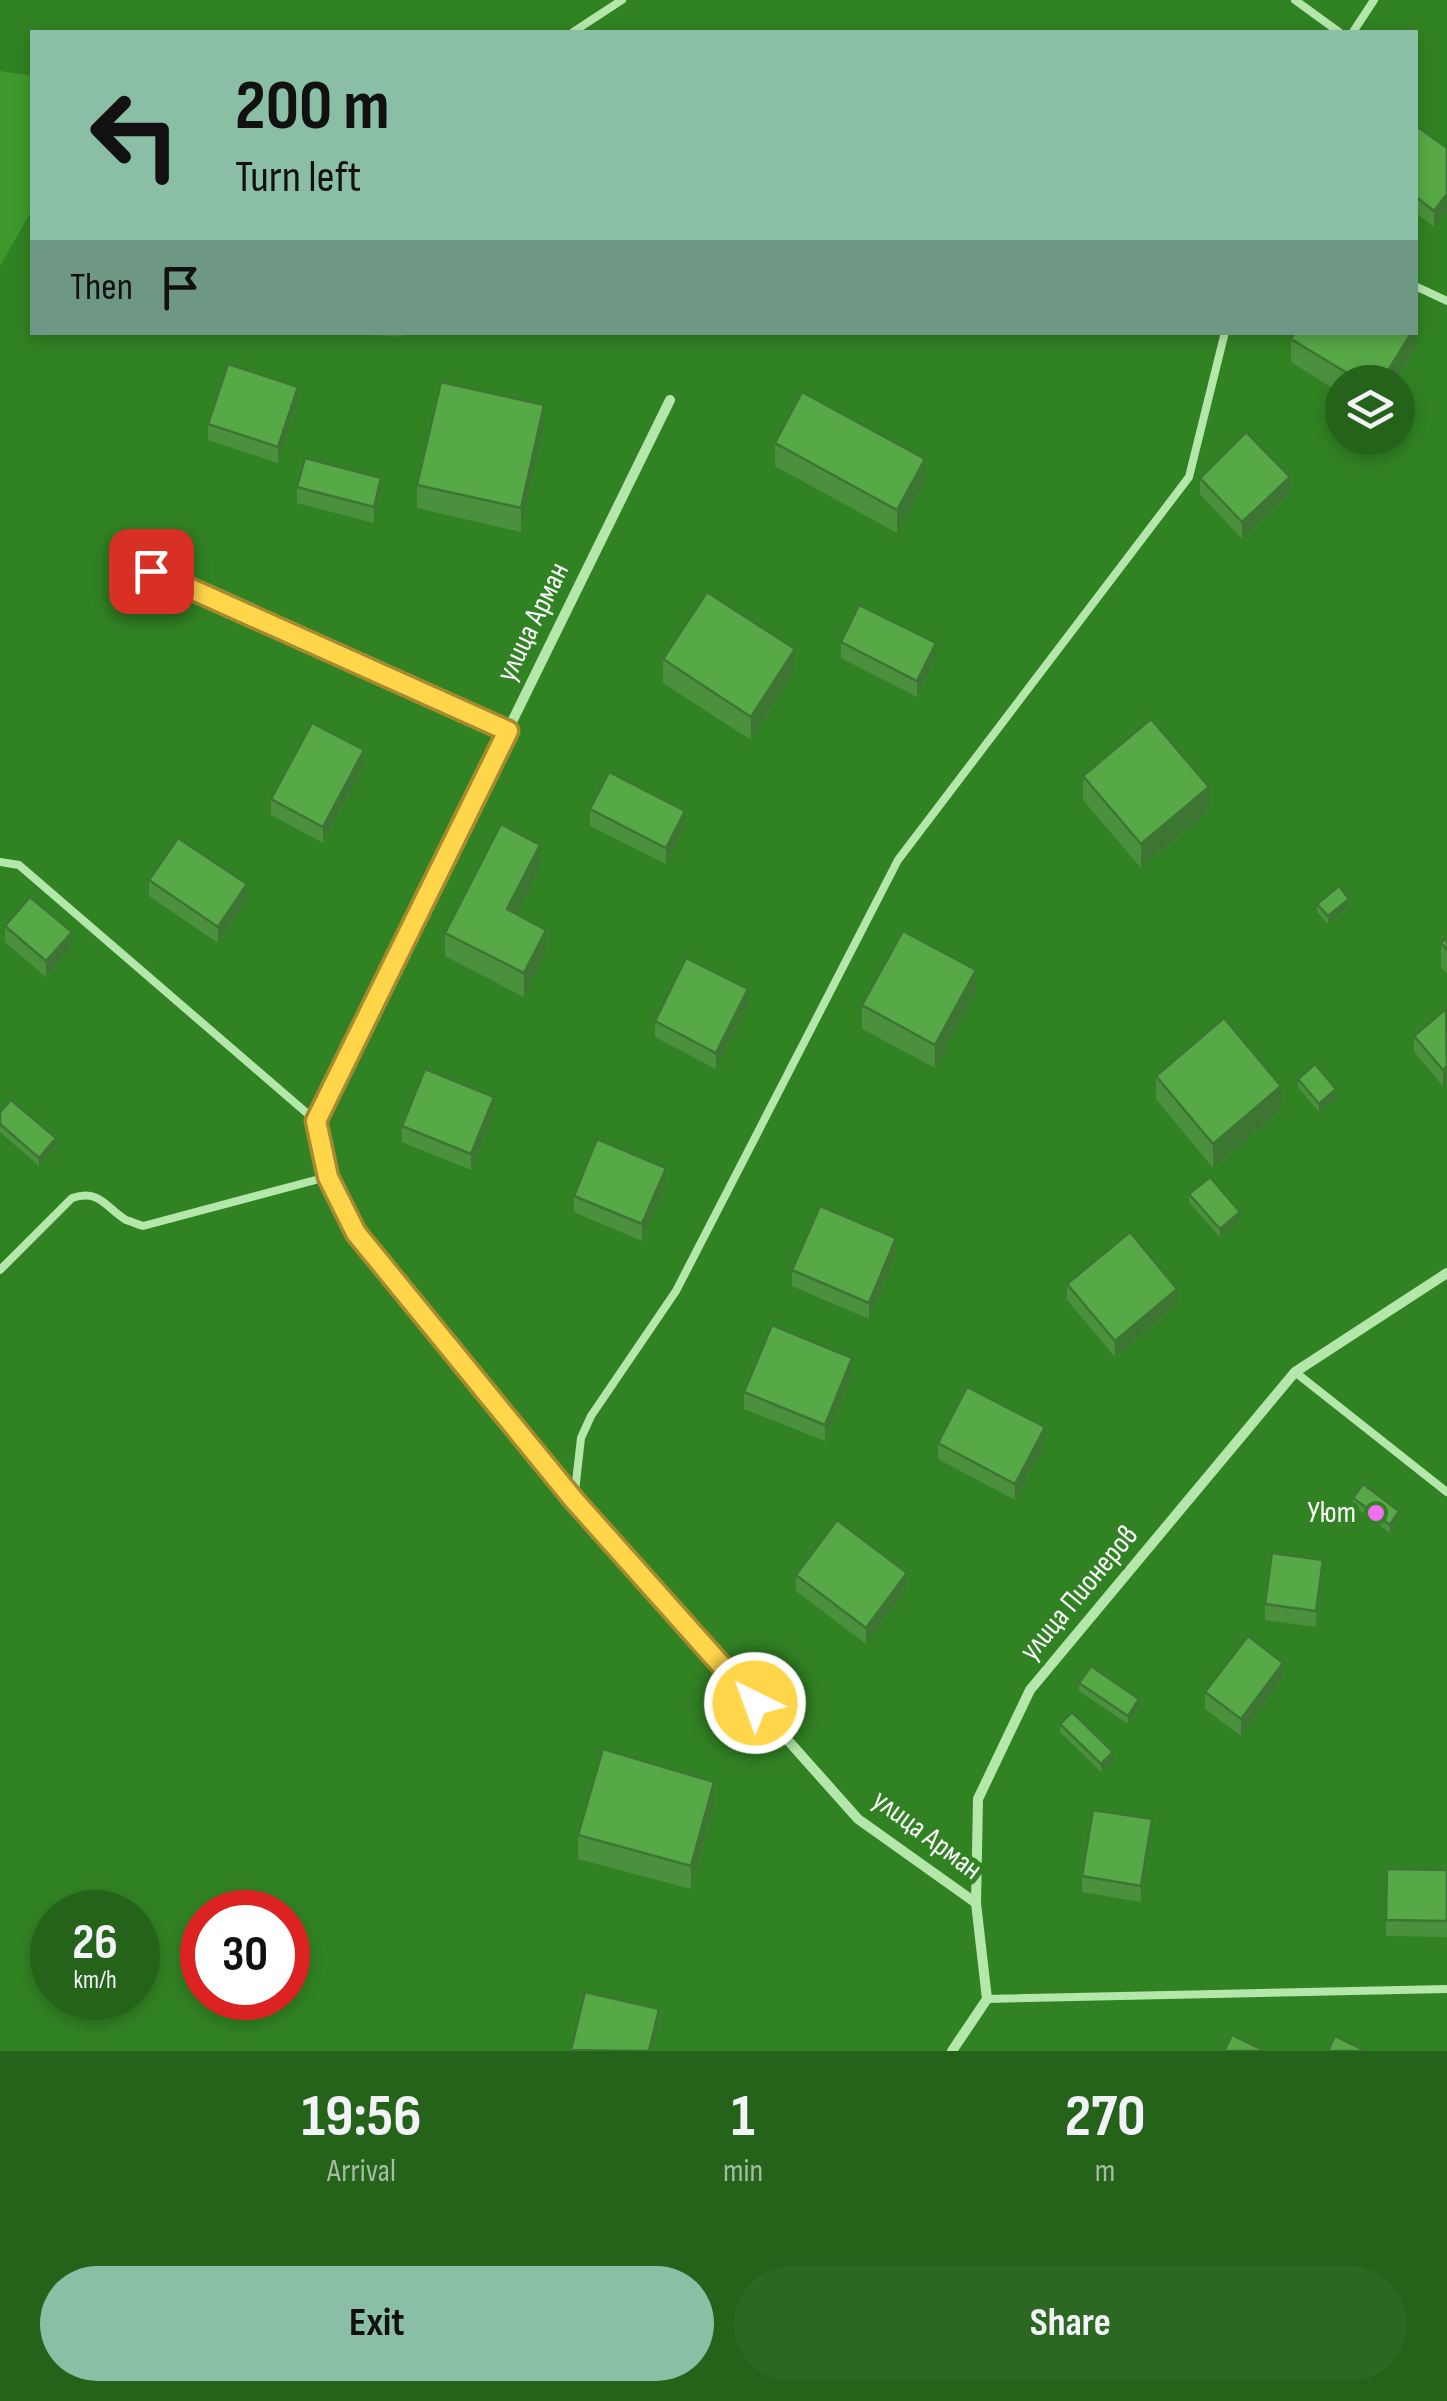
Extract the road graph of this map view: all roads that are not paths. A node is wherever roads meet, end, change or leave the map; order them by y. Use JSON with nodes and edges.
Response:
{"nodes":[{"id":1,"x":622,"y":0,"type":"edge"},
{"id":2,"x":1295,"y":0,"type":"edge"},
{"id":3,"x":1374,"y":0,"type":"edge"},
{"id":4,"x":576,"y":30,"type":"edge"},
{"id":5,"x":1335,"y":30,"type":"edge"},
{"id":6,"x":1354,"y":30,"type":"edge"},
{"id":7,"x":1418,"y":288,"type":"edge"},
{"id":8,"x":1447,"y":302,"type":"edge"},
{"id":9,"x":1223,"y":335,"type":"edge"},
{"id":10,"x":670,"y":400,"type":"dead end"},
{"id":11,"x":151,"y":571,"type":"dead end"},
{"id":12,"x":508,"y":731,"type":"junction"},
{"id":13,"x":0,"y":862,"type":"edge"},
{"id":14,"x":316,"y":1121,"type":"junction"},
{"id":15,"x":328,"y":1177,"type":"junction"},
{"id":16,"x":0,"y":1270,"type":"edge"},
{"id":17,"x":1447,"y":1273,"type":"edge"},
{"id":18,"x":1295,"y":1372,"type":"junction"},
{"id":19,"x":1447,"y":1492,"type":"edge"},
{"id":20,"x":574,"y":1500,"type":"junction"},
{"id":21,"x":976,"y":1903,"type":"junction"},
{"id":22,"x":1447,"y":1989,"type":"edge"},
{"id":23,"x":987,"y":1999,"type":"junction"},
{"id":24,"x":952,"y":2051,"type":"edge"}],
"edges":[{"from":1,"to":4,"type":"lane"},
{"from":2,"to":5,"type":"lane"},
{"from":3,"to":6,"type":"lane"},
{"from":7,"to":8,"type":"lane"},
{"from":9,"to":20,"type":"lane"},
{"from":10,"to":12,"type":"street","name":"улица Арман"},
{"from":11,"to":12,"type":"lane"},
{"from":12,"to":14,"type":"street","name":"улица Арман"},
{"from":13,"to":14,"type":"lane"},
{"from":14,"to":15,"type":"street","name":"улица Арман"},
{"from":15,"to":16,"type":"lane"},
{"from":15,"to":20,"type":"street","name":"улица Арман"},
{"from":17,"to":18,"type":"street","name":"улица Пионеров"},
{"from":18,"to":19,"type":"lane"},
{"from":18,"to":21,"type":"street","name":"улица Пионеров"},
{"from":20,"to":21,"type":"street","name":"улица Арман"},
{"from":21,"to":23,"type":"street","name":"улица Пионеров"},
{"from":22,"to":23,"type":"lane"},
{"from":23,"to":24,"type":"street"}]}
